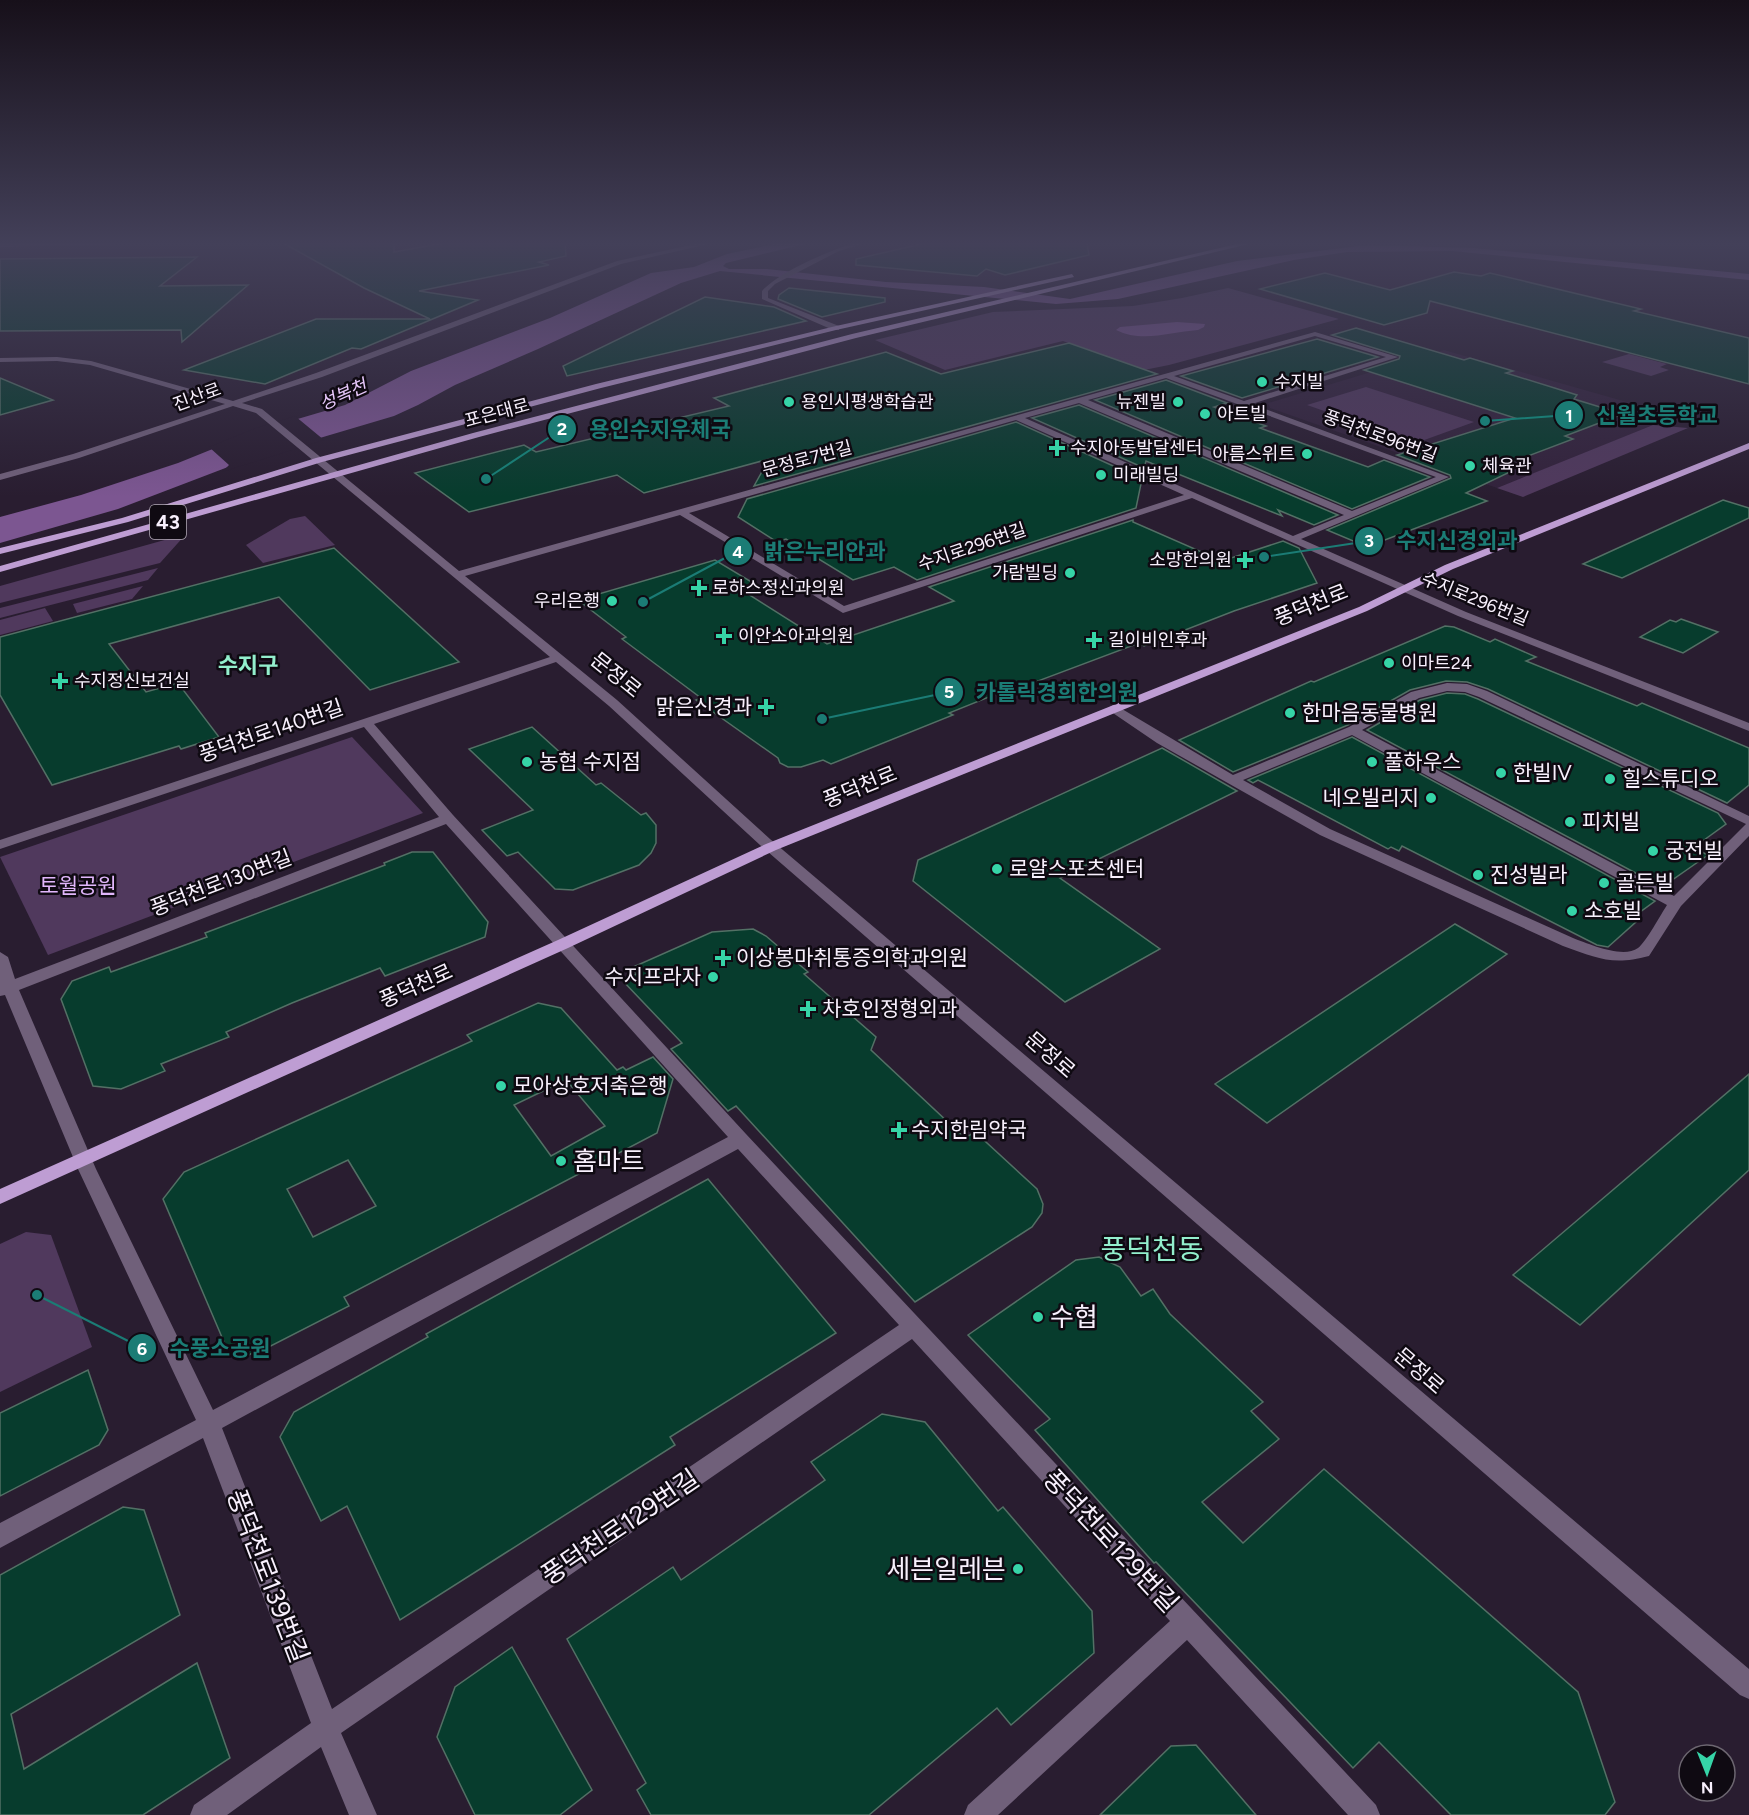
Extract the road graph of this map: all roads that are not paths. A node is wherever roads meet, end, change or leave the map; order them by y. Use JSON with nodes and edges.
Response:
{"nodes":[{"id":1,"x":445,"y":328,"type":"edge"},
{"id":2,"x":836,"y":328,"type":"edge"},
{"id":3,"x":892,"y":328,"type":"edge"},
{"id":4,"x":0,"y":360,"type":"edge"},
{"id":5,"x":1167,"y":376,"type":"junction"},
{"id":6,"x":1080,"y":400,"type":"junction"},
{"id":7,"x":232,"y":402,"type":"junction"},
{"id":8,"x":1244,"y":404,"type":"junction"},
{"id":9,"x":1018,"y":418,"type":"junction"},
{"id":10,"x":1749,"y":446,"type":"edge"},
{"id":11,"x":319,"y":460,"type":"junction"},
{"id":12,"x":337,"y":475,"type":"junction"},
{"id":13,"x":0,"y":477,"type":"edge"},
{"id":14,"x":1192,"y":495,"type":"junction"},
{"id":15,"x":681,"y":512,"type":"junction"},
{"id":16,"x":1351,"y":514,"type":"junction"},
{"id":17,"x":1293,"y":539,"type":"junction"},
{"id":18,"x":0,"y":551,"type":"edge"},
{"id":19,"x":0,"y":569,"type":"edge"},
{"id":20,"x":456,"y":575,"type":"junction"},
{"id":21,"x":1404,"y":588,"type":"junction"},
{"id":22,"x":557,"y":658,"type":"junction"},
{"id":23,"x":1113,"y":710,"type":"junction"},
{"id":24,"x":366,"y":722,"type":"junction"},
{"id":25,"x":1749,"y":727,"type":"edge"},
{"id":26,"x":1353,"y":730,"type":"junction"},
{"id":27,"x":1234,"y":779,"type":"junction"},
{"id":28,"x":448,"y":818,"type":"junction"},
{"id":29,"x":1749,"y":821,"type":"edge"},
{"id":30,"x":1749,"y":828,"type":"edge"},
{"id":31,"x":0,"y":845,"type":"edge"},
{"id":32,"x":771,"y":847,"type":"junction"},
{"id":33,"x":1676,"y":903,"type":"junction"},
{"id":34,"x":563,"y":944,"type":"junction"},
{"id":35,"x":0,"y":957,"type":"edge"},
{"id":36,"x":5,"y":989,"type":"edge"},
{"id":37,"x":740,"y":1139,"type":"junction"},
{"id":38,"x":83,"y":1161,"type":"junction"},
{"id":39,"x":0,"y":1197,"type":"edge"},
{"id":40,"x":913,"y":1327,"type":"junction"},
{"id":41,"x":209,"y":1424,"type":"junction"},
{"id":42,"x":0,"y":1536,"type":"edge"},
{"id":43,"x":1187,"y":1623,"type":"junction"},
{"id":44,"x":1749,"y":1686,"type":"edge"},
{"id":45,"x":326,"y":1728,"type":"junction"},
{"id":46,"x":204,"y":1815,"type":"edge"},
{"id":47,"x":363,"y":1815,"type":"edge"},
{"id":48,"x":978,"y":1815,"type":"edge"},
{"id":49,"x":1366,"y":1815,"type":"edge"}],
"edges":[{"from":1,"to":7,"type":"street","name":"진산로"},
{"from":2,"to":11,"type":"main road","name":"포은대로","number":"43"},
{"from":3,"to":12,"type":"main road","name":"포은대로","number":"43"},
{"from":4,"to":7,"type":"street"},
{"from":5,"to":6,"type":"street","name":"문정로7번길"},
{"from":5,"to":8,"type":"street","name":"풍덕천로96번길"},
{"from":5,"to":8,"type":"street","name":"풍덕천로96번길"},
{"from":6,"to":9,"type":"street","name":"문정로7번길"},
{"from":6,"to":16,"type":"street"},
{"from":7,"to":11,"type":"street","name":"문정로"},
{"from":7,"to":13,"type":"street","name":"진산로"},
{"from":8,"to":16,"type":"street","name":"풍덕천로96번길"},
{"from":9,"to":14,"type":"street","name":"수지로296번길"},
{"from":9,"to":15,"type":"street","name":"문정로7번길"},
{"from":10,"to":21,"type":"main road","name":"풍덕천로"},
{"from":11,"to":12,"type":"street","name":"문정로"},
{"from":11,"to":18,"type":"main road","name":"포은대로","number":"43"},
{"from":12,"to":19,"type":"main road","name":"포은대로","number":"43"},
{"from":12,"to":20,"type":"street","name":"문정로"},
{"from":14,"to":15,"type":"street","name":"수지로296번길"},
{"from":14,"to":17,"type":"street","name":"수지로296번길"},
{"from":15,"to":20,"type":"street","name":"문정로7번길"},
{"from":16,"to":17,"type":"street","name":"풍덕천로96번길"},
{"from":17,"to":21,"type":"street","name":"수지로296번길"},
{"from":20,"to":22,"type":"street","name":"문정로"},
{"from":21,"to":23,"type":"main road","name":"풍덕천로"},
{"from":21,"to":25,"type":"street","name":"수지로296번길"},
{"from":22,"to":24,"type":"street","name":"풍덕천로140번길"},
{"from":22,"to":32,"type":"street","name":"문정로"},
{"from":23,"to":27,"type":"street"},
{"from":23,"to":32,"type":"main road","name":"풍덕천로"},
{"from":24,"to":28,"type":"street"},
{"from":24,"to":31,"type":"street","name":"풍덕천로140번길"},
{"from":26,"to":27,"type":"street"},
{"from":26,"to":29,"type":"street"},
{"from":26,"to":33,"type":"street"},
{"from":27,"to":33,"type":"street"},
{"from":28,"to":34,"type":"street"},
{"from":28,"to":36,"type":"street","name":"풍덕천로130번길"},
{"from":30,"to":33,"type":"street"},
{"from":32,"to":34,"type":"main road","name":"풍덕천로"},
{"from":32,"to":44,"type":"street","name":"문정로"},
{"from":34,"to":37,"type":"street","name":"풍덕천로129번길"},
{"from":34,"to":38,"type":"main road","name":"풍덕천로"},
{"from":35,"to":36,"type":"street"},
{"from":36,"to":38,"type":"street"},
{"from":37,"to":40,"type":"street","name":"풍덕천로129번길"},
{"from":37,"to":41,"type":"street"},
{"from":38,"to":39,"type":"main road","name":"풍덕천로"},
{"from":38,"to":41,"type":"street","name":"풍덕천로139번길"},
{"from":40,"to":43,"type":"street","name":"풍덕천로129번길"},
{"from":40,"to":45,"type":"street","name":"풍덕천로129번길"},
{"from":41,"to":42,"type":"street"},
{"from":41,"to":45,"type":"street","name":"풍덕천로139번길"},
{"from":43,"to":48,"type":"street","name":"풍덕천로129번길"},
{"from":43,"to":49,"type":"street","name":"풍덕천로129번길"},
{"from":45,"to":46,"type":"street"},
{"from":45,"to":47,"type":"street","name":"풍덕천로139번길"}]}
